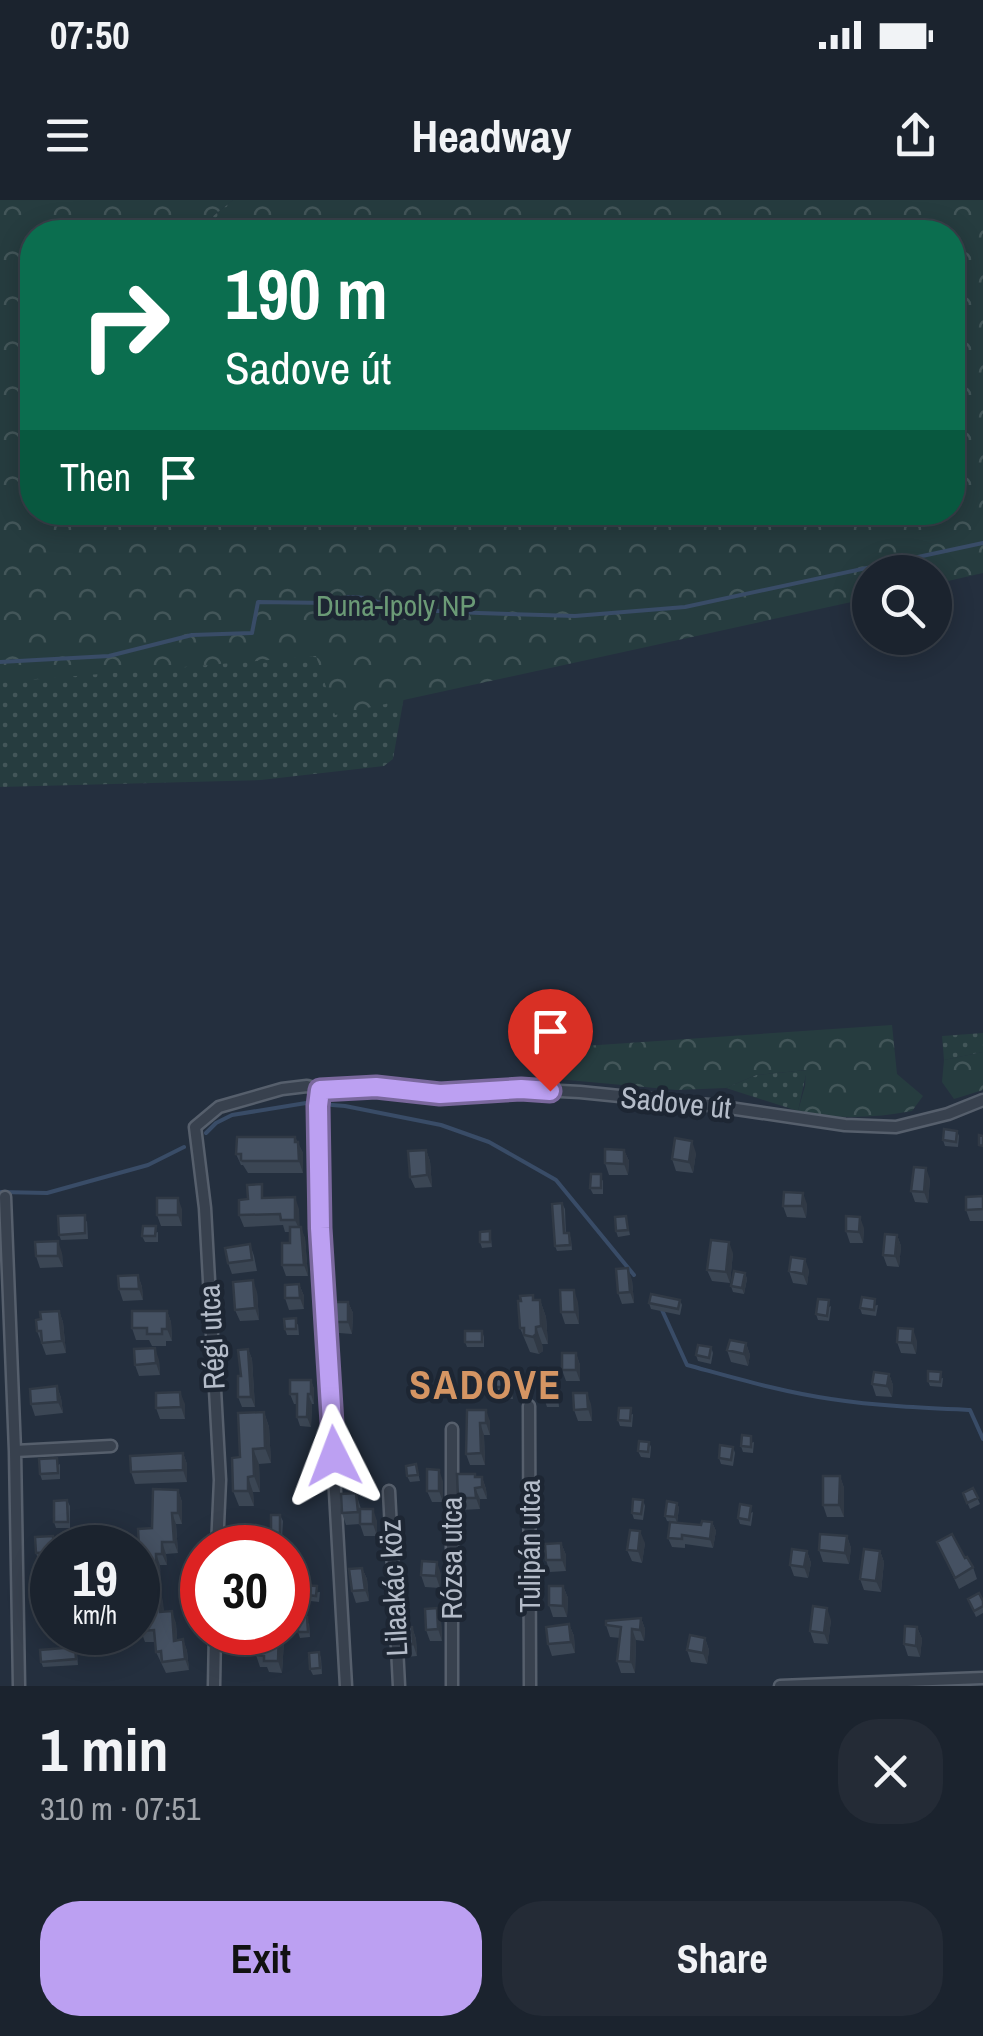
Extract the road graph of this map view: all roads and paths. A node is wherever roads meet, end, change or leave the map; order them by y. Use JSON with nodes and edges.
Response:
{"nodes":[{"id":1,"x":320,"y":1090,"type":"junction"},
{"id":2,"x":983,"y":1100,"type":"edge"},
{"id":3,"x":196,"y":1128,"type":"joint"},
{"id":4,"x":5,"y":1196,"type":"dead end"},
{"id":5,"x":530,"y":1406,"type":"dead end"},
{"id":6,"x":452,"y":1429,"type":"dead end"},
{"id":7,"x":111,"y":1446,"type":"dead end"},
{"id":8,"x":14,"y":1451,"type":"junction"},
{"id":9,"x":389,"y":1491,"type":"dead end"},
{"id":10,"x":218,"y":1525,"type":"edge"},
{"id":11,"x":215,"y":1655,"type":"edge"},
{"id":12,"x":983,"y":1678,"type":"edge"},
{"id":13,"x":18,"y":1686,"type":"edge"},
{"id":14,"x":214,"y":1686,"type":"edge"},
{"id":15,"x":346,"y":1686,"type":"edge"},
{"id":16,"x":399,"y":1686,"type":"edge"},
{"id":17,"x":452,"y":1686,"type":"edge"},
{"id":18,"x":530,"y":1686,"type":"edge"},
{"id":19,"x":780,"y":1686,"type":"edge"}],
"edges":[{"from":1,"to":2,"type":"street","name":"Sadove út"},
{"from":1,"to":3,"type":"street","name":"Sadove út"},
{"from":1,"to":15,"type":"street"},
{"from":3,"to":10,"type":"street","name":"Régi utca"},
{"from":4,"to":8,"type":"street"},
{"from":5,"to":18,"type":"street","name":"Tulipán utca"},
{"from":6,"to":17,"type":"street","name":"Rózsa utca"},
{"from":7,"to":8,"type":"street"},
{"from":8,"to":13,"type":"street"},
{"from":9,"to":16,"type":"street","name":"Lilaakác köz"},
{"from":11,"to":14,"type":"street"},
{"from":12,"to":19,"type":"street"}]}
